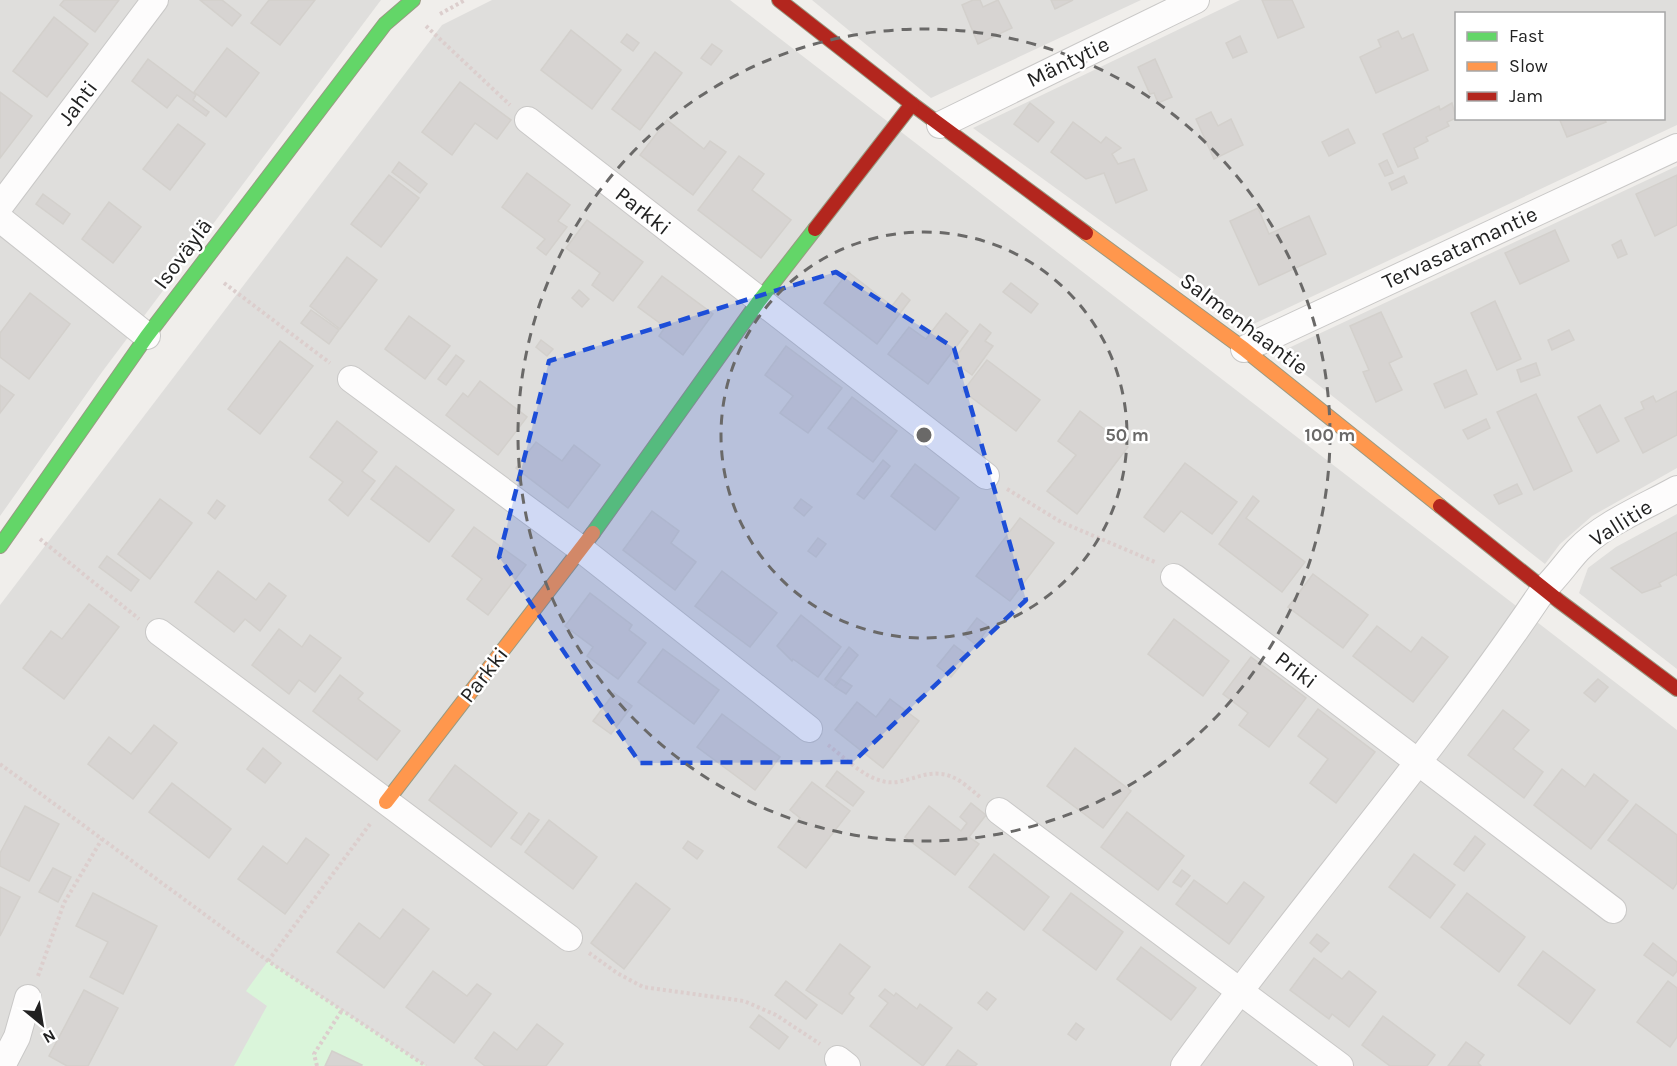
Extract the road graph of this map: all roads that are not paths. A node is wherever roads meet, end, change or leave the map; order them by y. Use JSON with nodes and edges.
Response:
{"nodes":[{"id":1,"x":155,"y":0,"type":"edge"},
{"id":2,"x":779,"y":0,"type":"edge"},
{"id":3,"x":1196,"y":0,"type":"edge"},
{"id":4,"x":409,"y":3,"type":"edge"},
{"id":5,"x":912,"y":104,"type":"junction"},
{"id":6,"x":528,"y":120,"type":"road end"},
{"id":7,"x":940,"y":125,"type":"junction"},
{"id":8,"x":1677,"y":147,"type":"edge"},
{"id":9,"x":0,"y":206,"type":"edge"},
{"id":10,"x":0,"y":219,"type":"edge"},
{"id":11,"x":759,"y":302,"type":"junction"},
{"id":12,"x":147,"y":336,"type":"junction"},
{"id":13,"x":1244,"y":349,"type":"junction"},
{"id":14,"x":351,"y":379,"type":"road end"},
{"id":15,"x":986,"y":476,"type":"road end"},
{"id":16,"x":1677,"y":489,"type":"edge"},
{"id":17,"x":0,"y":546,"type":"edge"},
{"id":18,"x":581,"y":549,"type":"junction"},
{"id":19,"x":1174,"y":577,"type":"road end"},
{"id":20,"x":1544,"y":589,"type":"junction"},
{"id":21,"x":159,"y":632,"type":"road end"},
{"id":22,"x":1677,"y":689,"type":"edge"},
{"id":23,"x":809,"y":729,"type":"road end"},
{"id":24,"x":1418,"y":763,"type":"junction"},
{"id":25,"x":386,"y":802,"type":"junction"},
{"id":26,"x":999,"y":811,"type":"road end"},
{"id":27,"x":1613,"y":910,"type":"dead end"},
{"id":28,"x":569,"y":938,"type":"road end"},
{"id":29,"x":1239,"y":990,"type":"junction"},
{"id":30,"x":28,"y":998,"type":"road end"},
{"id":31,"x":2,"y":1066,"type":"edge"},
{"id":32,"x":1184,"y":1066,"type":"edge"},
{"id":33,"x":1340,"y":1066,"type":"edge"}],
"edges":[{"from":1,"to":9,"type":"street","name":"Jahti"},
{"from":2,"to":5,"type":"street","name":"Salmenhaantie"},
{"from":3,"to":7,"type":"street","name":"Mäntytie"},
{"from":4,"to":12,"type":"street","name":"Isoväylä"},
{"from":5,"to":7,"type":"street","name":"Salmenhaantie"},
{"from":5,"to":11,"type":"street","name":"Parkki"},
{"from":6,"to":11,"type":"street","name":"Parkki"},
{"from":7,"to":13,"type":"street","name":"Salmenhaantie"},
{"from":8,"to":13,"type":"street","name":"Tervasatamantie"},
{"from":10,"to":12,"type":"street"},
{"from":11,"to":15,"type":"street","name":"Parkki"},
{"from":11,"to":18,"type":"street","name":"Parkki"},
{"from":12,"to":17,"type":"street","name":"Isoväylä"},
{"from":13,"to":20,"type":"street","name":"Salmenhaantie"},
{"from":14,"to":18,"type":"street"},
{"from":16,"to":20,"type":"street","name":"Vallitie"},
{"from":18,"to":23,"type":"street"},
{"from":18,"to":25,"type":"street","name":"Parkki"},
{"from":19,"to":24,"type":"street","name":"Priki"},
{"from":20,"to":22,"type":"street","name":"Salmenhaantie"},
{"from":20,"to":24,"type":"street"},
{"from":21,"to":25,"type":"street"},
{"from":24,"to":27,"type":"street","name":"Priki"},
{"from":24,"to":29,"type":"street"},
{"from":25,"to":28,"type":"street"},
{"from":26,"to":29,"type":"street"},
{"from":29,"to":32,"type":"street"},
{"from":29,"to":33,"type":"street"},
{"from":30,"to":31,"type":"street"}]}
